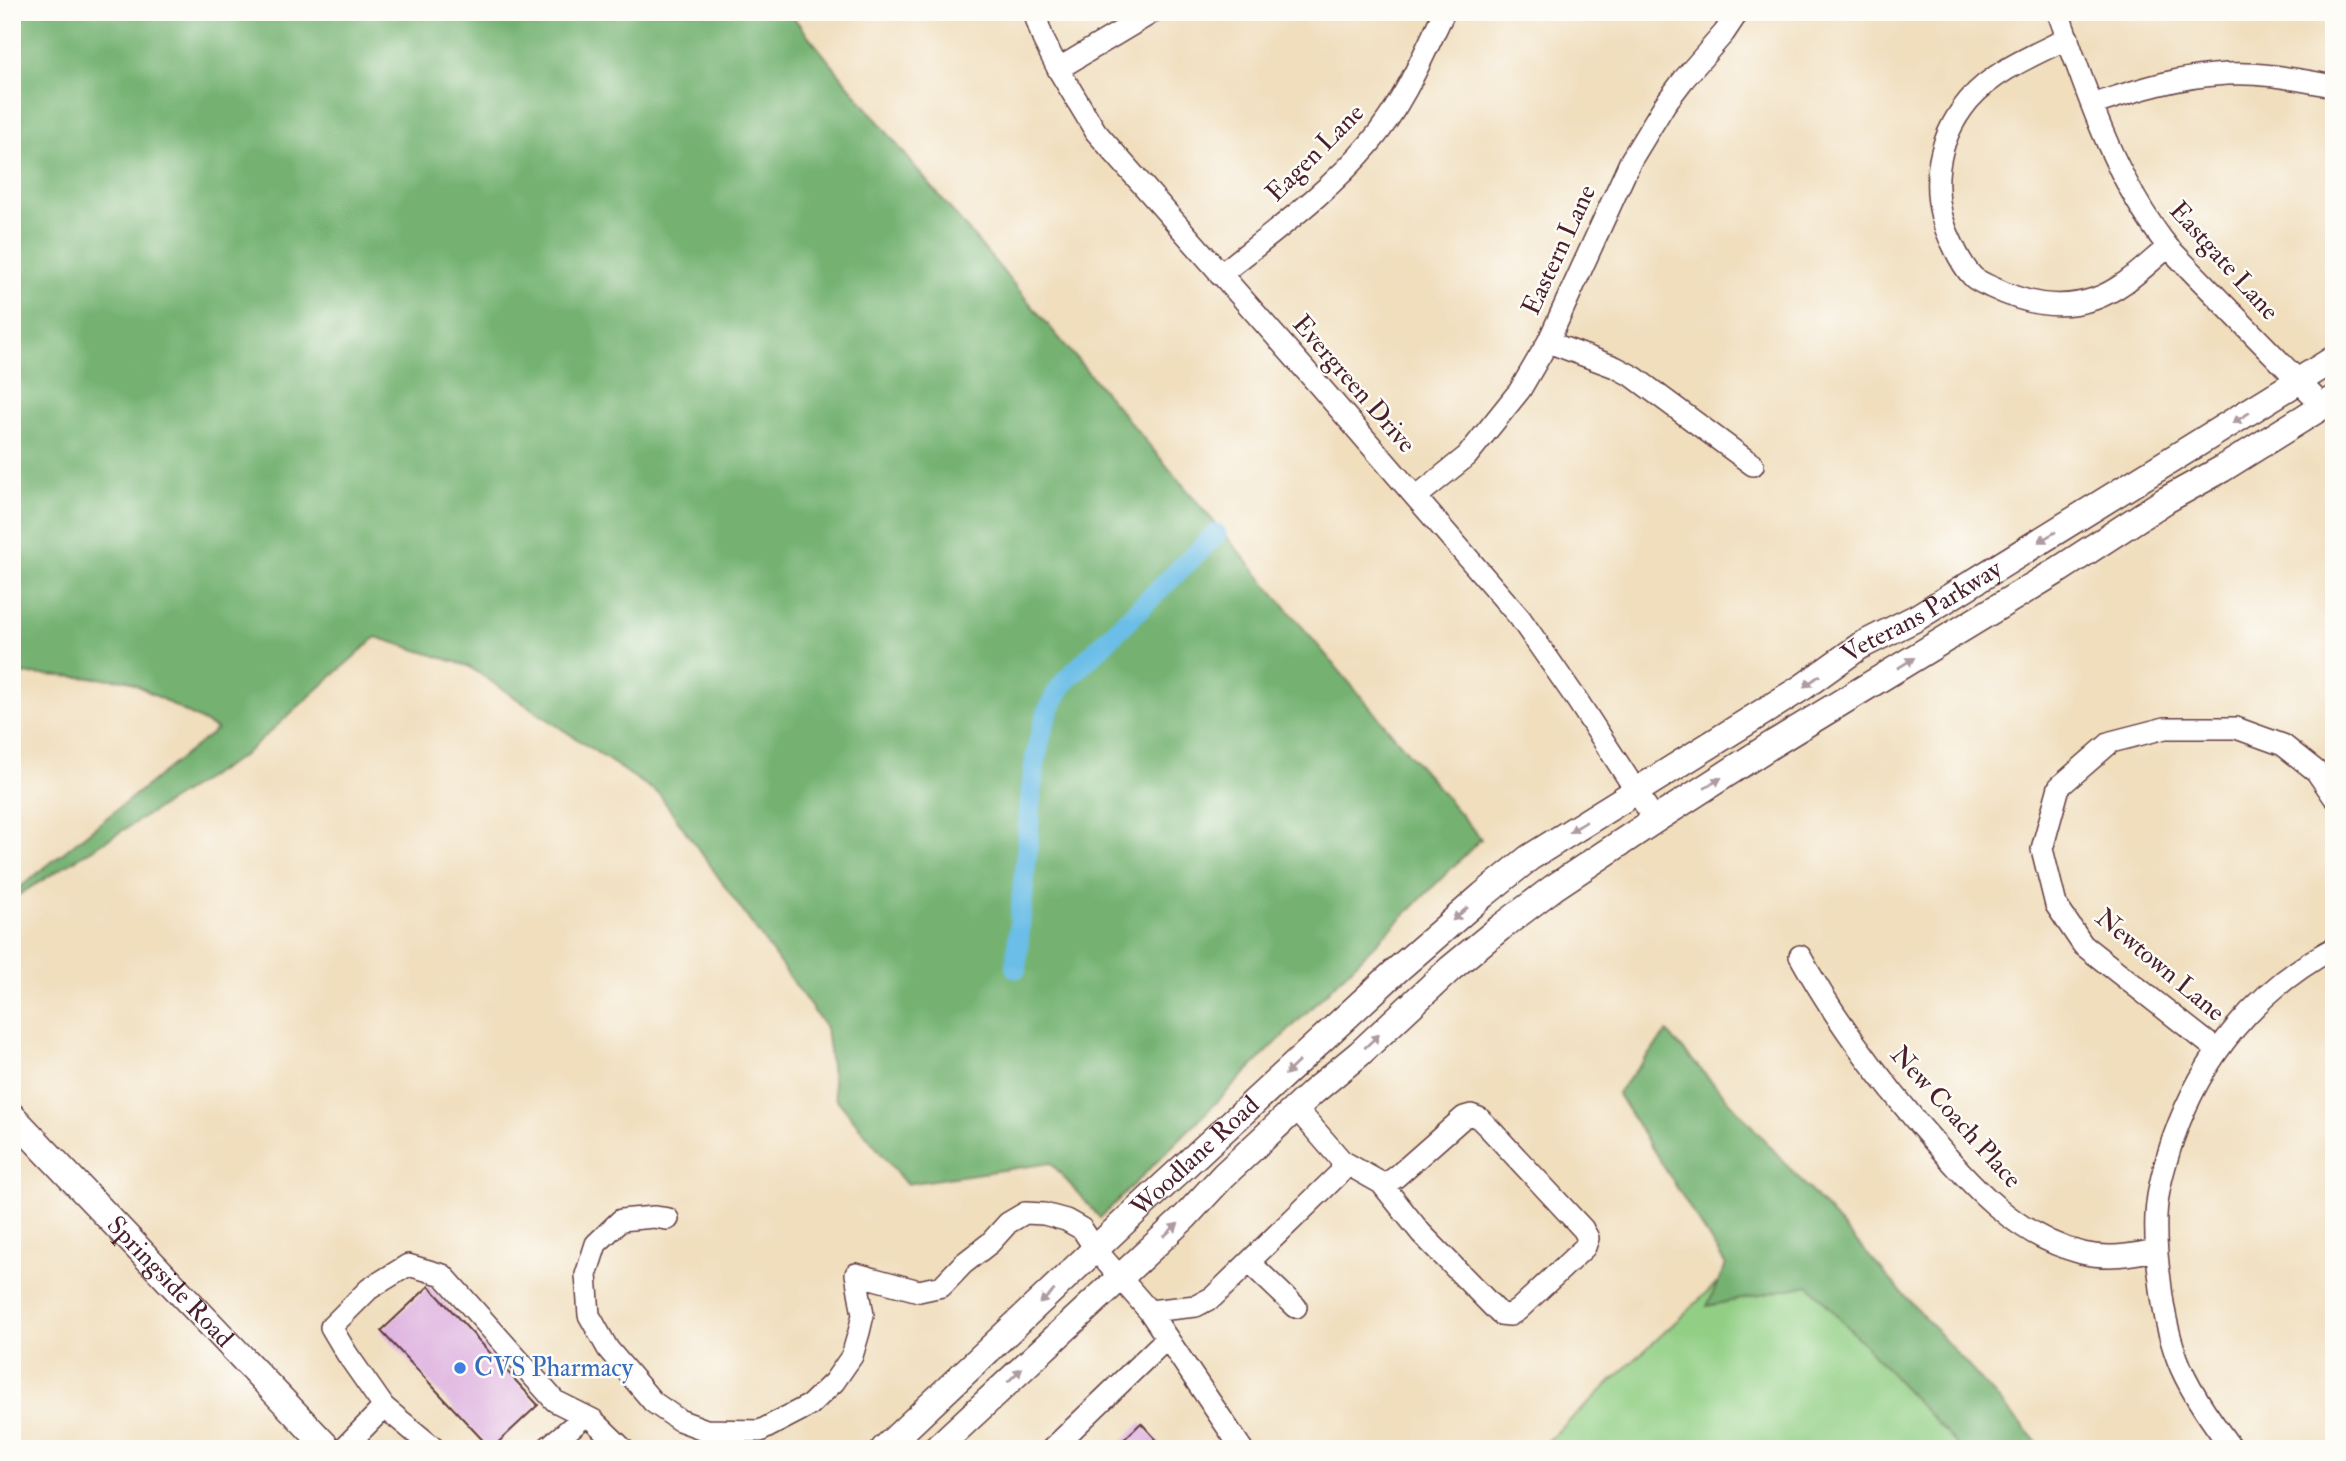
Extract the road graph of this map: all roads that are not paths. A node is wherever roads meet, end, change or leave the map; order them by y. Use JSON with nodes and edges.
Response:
{"nodes":[{"id":1,"x":1034,"y":12,"type":"edge"},
{"id":2,"x":1153,"y":12,"type":"edge"},
{"id":3,"x":1444,"y":12,"type":"edge"},
{"id":4,"x":1738,"y":12,"type":"edge"},
{"id":5,"x":2059,"y":12,"type":"edge"},
{"id":6,"x":2068,"y":38,"type":"junction"},
{"id":7,"x":1058,"y":69,"type":"junction"},
{"id":8,"x":2334,"y":86,"type":"edge"},
{"id":9,"x":2092,"y":106,"type":"junction"},
{"id":10,"x":2168,"y":247,"type":"junction"},
{"id":11,"x":1220,"y":275,"type":"junction"},
{"id":12,"x":1548,"y":342,"type":"junction"},
{"id":13,"x":2334,"y":359,"type":"edge"},
{"id":14,"x":2299,"y":382,"type":"junction"},
{"id":15,"x":2328,"y":403,"type":"edge"},
{"id":16,"x":1753,"y":464,"type":"dead end"},
{"id":17,"x":1416,"y":497,"type":"junction"},
{"id":18,"x":1637,"y":792,"type":"junction"},
{"id":19,"x":2334,"y":797,"type":"edge"},
{"id":20,"x":1655,"y":820,"type":"junction"},
{"id":21,"x":1513,"y":871,"type":"joint"},
{"id":22,"x":1537,"y":900,"type":"joint"},
{"id":23,"x":2334,"y":948,"type":"edge"},
{"id":24,"x":1800,"y":956,"type":"dead end"},
{"id":25,"x":2217,"y":1050,"type":"junction"},
{"id":26,"x":1296,"y":1108,"type":"junction"},
{"id":27,"x":12,"y":1116,"type":"edge"},
{"id":28,"x":1342,"y":1161,"type":"junction"},
{"id":29,"x":1381,"y":1183,"type":"junction"},
{"id":30,"x":668,"y":1219,"type":"dead end"},
{"id":31,"x":1096,"y":1250,"type":"junction"},
{"id":32,"x":2156,"y":1250,"type":"junction"},
{"id":33,"x":1250,"y":1262,"type":"junction"},
{"id":34,"x":1121,"y":1276,"type":"junction"},
{"id":35,"x":1296,"y":1307,"type":"dead end"},
{"id":36,"x":1149,"y":1311,"type":"junction"},
{"id":37,"x":1167,"y":1339,"type":"junction"},
{"id":38,"x":384,"y":1407,"type":"junction"},
{"id":39,"x":585,"y":1416,"type":"junction"},
{"id":40,"x":329,"y":1449,"type":"edge"},
{"id":41,"x":342,"y":1449,"type":"edge"},
{"id":42,"x":435,"y":1449,"type":"edge"},
{"id":43,"x":546,"y":1449,"type":"edge"},
{"id":44,"x":623,"y":1449,"type":"edge"},
{"id":45,"x":884,"y":1449,"type":"edge"},
{"id":46,"x":936,"y":1449,"type":"edge"},
{"id":47,"x":1052,"y":1449,"type":"edge"},
{"id":48,"x":1242,"y":1449,"type":"edge"},
{"id":49,"x":2232,"y":1449,"type":"edge"}],
"edges":[{"from":1,"to":7,"type":"street","name":"Evergreen Drive"},
{"from":2,"to":7,"type":"street"},
{"from":3,"to":11,"type":"street","name":"Eagen Lane"},
{"from":4,"to":12,"type":"street","name":"Eastern Lane"},
{"from":5,"to":6,"type":"street","name":"Eastgate Lane"},
{"from":6,"to":9,"type":"street","name":"Eastgate Lane"},
{"from":6,"to":10,"type":"street"},
{"from":7,"to":11,"type":"street","name":"Evergreen Drive"},
{"from":8,"to":9,"type":"street"},
{"from":9,"to":10,"type":"street","name":"Eastgate Lane"},
{"from":10,"to":14,"type":"street","name":"Eastgate Lane"},
{"from":11,"to":17,"type":"street","name":"Evergreen Drive"},
{"from":12,"to":16,"type":"street"},
{"from":12,"to":17,"type":"street","name":"Eastern Lane"},
{"from":13,"to":14,"type":"main road","name":"Veterans Parkway"},
{"from":14,"to":15,"type":"street","name":"Eastgate Lane"},
{"from":14,"to":18,"type":"main road","name":"Veterans Parkway","one_way":true},
{"from":20,"to":15,"type":"main road","name":"Veterans Parkway","one_way":true},
{"from":17,"to":18,"type":"street","name":"Evergreen Drive"},
{"from":18,"to":20,"type":"street","name":"Evergreen Drive"},
{"from":18,"to":21,"type":"main road","name":"Veterans Parkway","one_way":true},
{"from":19,"to":25,"type":"street","name":"Newtown Lane"},
{"from":20,"to":22,"type":"main road","name":"Veterans Parkway"},
{"from":21,"to":31,"type":"main road","name":"Woodlane Road","one_way":true},
{"from":26,"to":22,"type":"main road","name":"Woodlane Road","one_way":true},
{"from":23,"to":25,"type":"street"},
{"from":24,"to":32,"type":"street","name":"New Coach Place"},
{"from":25,"to":32,"type":"street"},
{"from":26,"to":28,"type":"street"},
{"from":34,"to":26,"type":"main road","name":"Woodlane Road","one_way":true},
{"from":27,"to":40,"type":"main road","name":"Springside Road"},
{"from":28,"to":29,"type":"street"},
{"from":28,"to":33,"type":"street"},
{"from":29,"to":29,"type":"street"},
{"from":30,"to":31,"type":"street"},
{"from":31,"to":34,"type":"street"},
{"from":31,"to":45,"type":"main road","name":"Woodlane Road","one_way":true},
{"from":32,"to":49,"type":"street"},
{"from":33,"to":35,"type":"street"},
{"from":33,"to":36,"type":"street"},
{"from":34,"to":36,"type":"street"},
{"from":46,"to":34,"type":"main road","name":"Woodlane Road","one_way":true},
{"from":36,"to":37,"type":"street"},
{"from":37,"to":47,"type":"street"},
{"from":37,"to":48,"type":"street"},
{"from":38,"to":39,"type":"street"},
{"from":38,"to":41,"type":"street"},
{"from":38,"to":42,"type":"street"},
{"from":39,"to":43,"type":"street"},
{"from":39,"to":44,"type":"street"}]}
